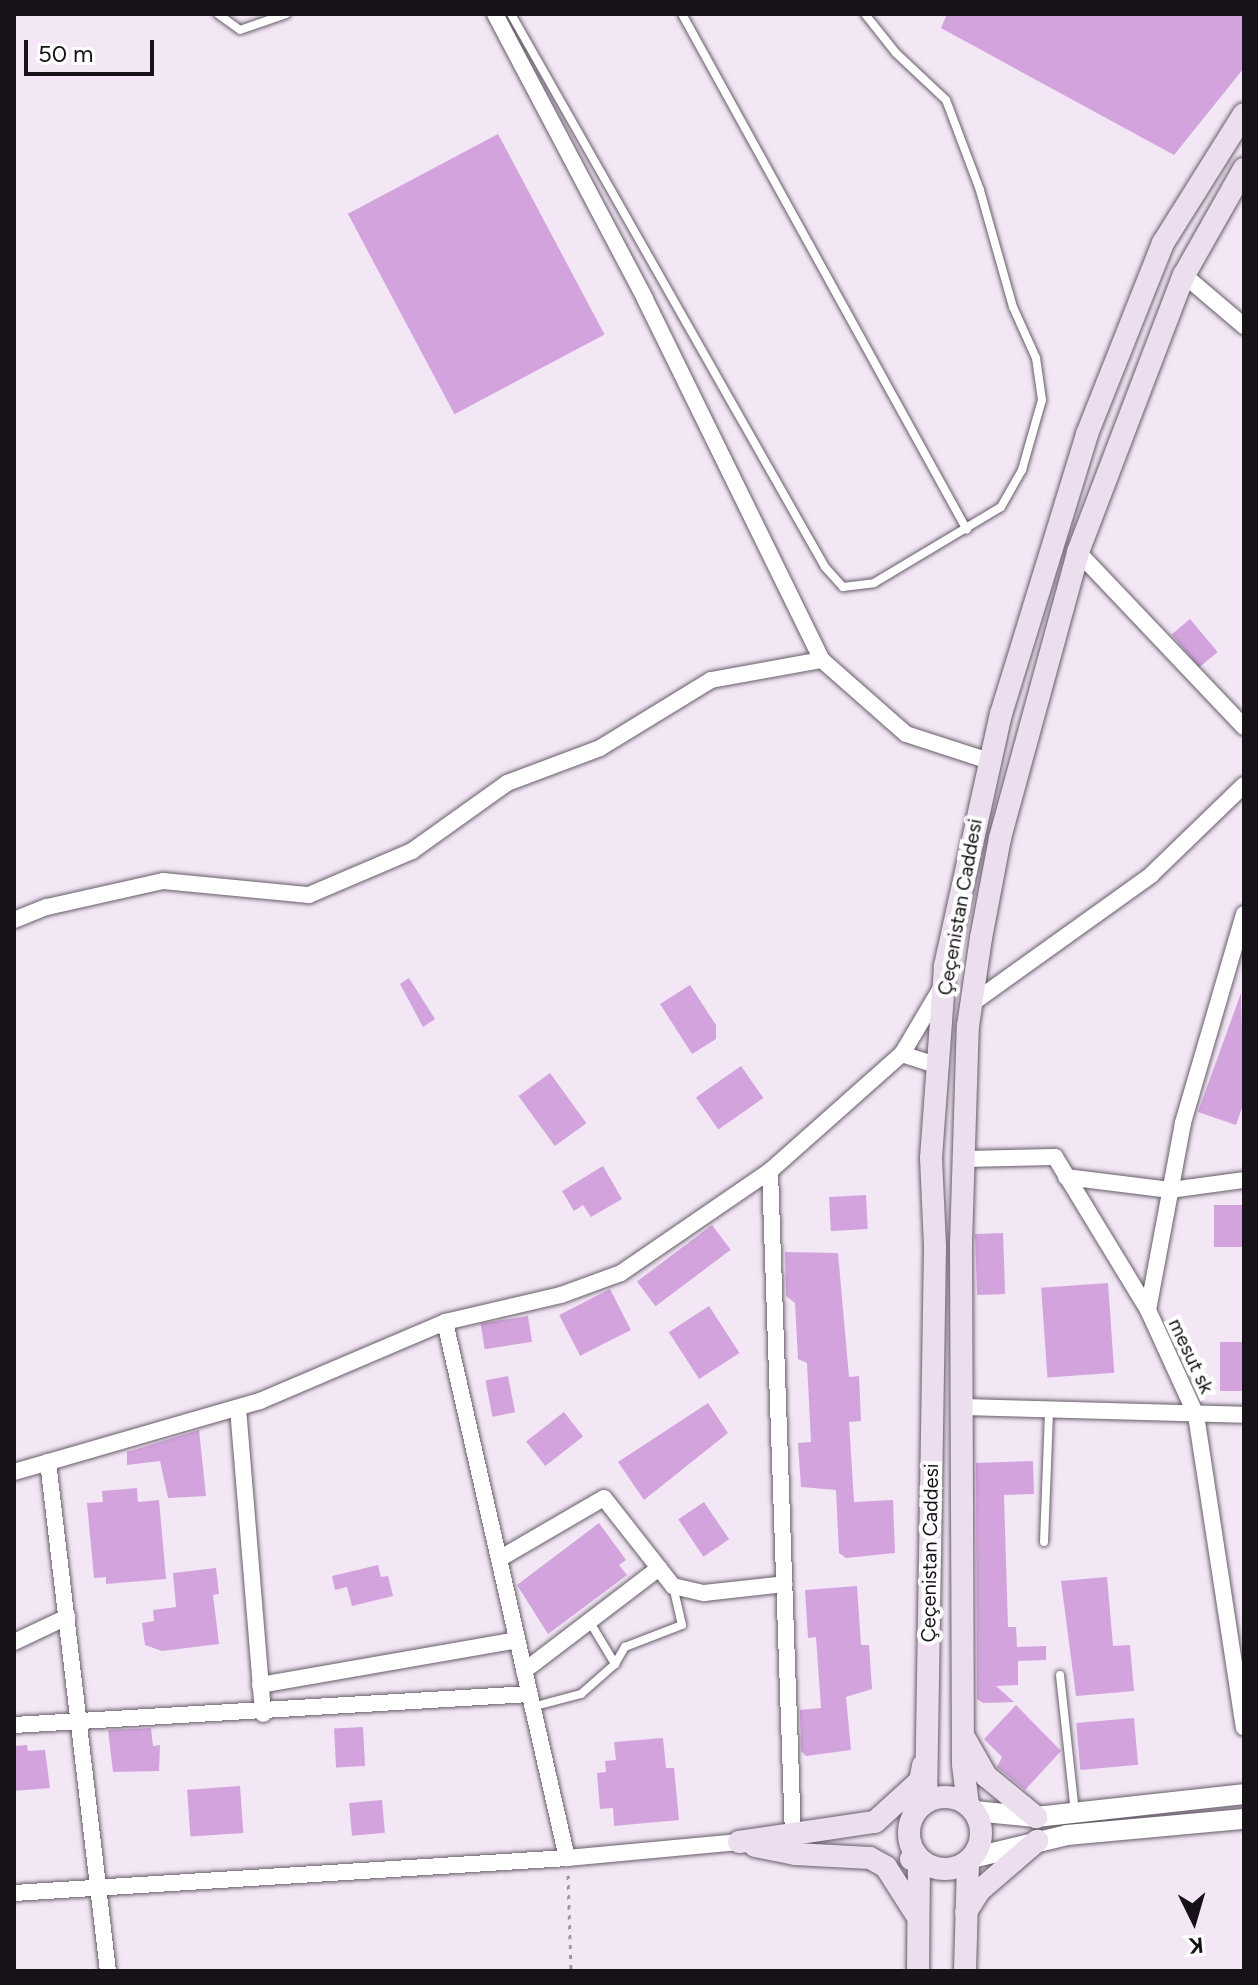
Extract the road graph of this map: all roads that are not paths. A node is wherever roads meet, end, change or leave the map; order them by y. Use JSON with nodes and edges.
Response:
{"nodes":[{"id":1,"x":217,"y":14,"type":"edge"},
{"id":2,"x":286,"y":14,"type":"edge"},
{"id":3,"x":495,"y":14,"type":"edge"},
{"id":4,"x":511,"y":14,"type":"edge"},
{"id":5,"x":682,"y":14,"type":"edge"},
{"id":6,"x":865,"y":14,"type":"edge"},
{"id":7,"x":1244,"y":114,"type":"edge"},
{"id":8,"x":1244,"y":169,"type":"edge"},
{"id":9,"x":1184,"y":275,"type":"junction"},
{"id":10,"x":1244,"y":326,"type":"edge"},
{"id":11,"x":967,"y":530,"type":"junction"},
{"id":12,"x":1078,"y":552,"type":"junction"},
{"id":13,"x":822,"y":660,"type":"junction"},
{"id":14,"x":1244,"y":727,"type":"edge"},
{"id":15,"x":989,"y":761,"type":"junction"},
{"id":16,"x":1244,"y":785,"type":"edge"},
{"id":17,"x":14,"y":920,"type":"edge"},
{"id":18,"x":1243,"y":921,"type":"edge"},
{"id":19,"x":944,"y":984,"type":"junction"},
{"id":20,"x":971,"y":1004,"type":"junction"},
{"id":21,"x":902,"y":1054,"type":"junction"},
{"id":22,"x":936,"y":1065,"type":"junction"},
{"id":23,"x":964,"y":1159,"type":"junction"},
{"id":24,"x":770,"y":1171,"type":"junction"},
{"id":25,"x":1066,"y":1177,"type":"junction"},
{"id":26,"x":1244,"y":1180,"type":"edge"},
{"id":27,"x":1170,"y":1190,"type":"junction"},
{"id":28,"x":1148,"y":1310,"type":"junction"},
{"id":29,"x":445,"y":1322,"type":"junction"},
{"id":30,"x":962,"y":1407,"type":"junction"},
{"id":31,"x":238,"y":1408,"type":"junction"},
{"id":32,"x":1049,"y":1410,"type":"junction"},
{"id":33,"x":1196,"y":1415,"type":"junction"},
{"id":34,"x":1244,"y":1415,"type":"edge"},
{"id":35,"x":48,"y":1462,"type":"junction"},
{"id":36,"x":14,"y":1472,"type":"edge"},
{"id":37,"x":1044,"y":1542,"type":"dead end"},
{"id":38,"x":499,"y":1559,"type":"junction"},
{"id":39,"x":659,"y":1568,"type":"junction"},
{"id":40,"x":785,"y":1584,"type":"junction"},
{"id":41,"x":673,"y":1586,"type":"junction"},
{"id":42,"x":67,"y":1617,"type":"junction"},
{"id":43,"x":591,"y":1624,"type":"junction"},
{"id":44,"x":517,"y":1640,"type":"junction"},
{"id":45,"x":14,"y":1642,"type":"edge"},
{"id":46,"x":615,"y":1664,"type":"junction"},
{"id":47,"x":524,"y":1671,"type":"junction"},
{"id":48,"x":1060,"y":1675,"type":"dead end"},
{"id":49,"x":260,"y":1685,"type":"junction"},
{"id":50,"x":530,"y":1700,"type":"junction"},
{"id":51,"x":263,"y":1714,"type":"junction"},
{"id":52,"x":14,"y":1725,"type":"edge"},
{"id":53,"x":79,"y":1725,"type":"junction"},
{"id":54,"x":1244,"y":1727,"type":"edge"},
{"id":55,"x":963,"y":1735,"type":"junction"},
{"id":56,"x":925,"y":1753,"type":"junction"},
{"id":57,"x":1244,"y":1794,"type":"edge"},
{"id":58,"x":926,"y":1802,"type":"junction"},
{"id":59,"x":971,"y":1808,"type":"junction"},
{"id":60,"x":1075,"y":1813,"type":"junction"},
{"id":61,"x":1036,"y":1817,"type":"junction"},
{"id":62,"x":1244,"y":1819,"type":"edge"},
{"id":63,"x":793,"y":1835,"type":"junction"},
{"id":64,"x":1037,"y":1841,"type":"junction"},
{"id":65,"x":739,"y":1842,"type":"junction"},
{"id":66,"x":567,"y":1858,"type":"junction"},
{"id":67,"x":870,"y":1858,"type":"junction"},
{"id":68,"x":919,"y":1859,"type":"junction"},
{"id":69,"x":970,"y":1860,"type":"junction"},
{"id":70,"x":98,"y":1884,"type":"junction"},
{"id":71,"x":14,"y":1893,"type":"edge"},
{"id":72,"x":966,"y":1913,"type":"junction"},
{"id":73,"x":918,"y":1917,"type":"junction"},
{"id":74,"x":108,"y":1971,"type":"edge"},
{"id":75,"x":918,"y":1971,"type":"edge"},
{"id":76,"x":965,"y":1971,"type":"edge"}],
"edges":[{"from":1,"to":2,"type":"lane"},
{"from":3,"to":13,"type":"street"},
{"from":4,"to":11,"type":"lane"},
{"from":5,"to":11,"type":"lane"},
{"from":6,"to":11,"type":"lane"},
{"from":7,"to":15,"type":"main road","name":"Çeçenistan Caddesi"},
{"from":8,"to":9,"type":"main road","name":"Çeçenistan Caddesi"},
{"from":9,"to":10,"type":"street"},
{"from":9,"to":12,"type":"main road","name":"Çeçenistan Caddesi"},
{"from":12,"to":14,"type":"street"},
{"from":12,"to":20,"type":"main road","name":"Çeçenistan Caddesi"},
{"from":13,"to":15,"type":"street"},
{"from":13,"to":17,"type":"street"},
{"from":15,"to":19,"type":"main road","name":"Çeçenistan Caddesi"},
{"from":16,"to":20,"type":"street"},
{"from":18,"to":27,"type":"street","name":"mesut sk"},
{"from":19,"to":21,"type":"street"},
{"from":19,"to":22,"type":"main road","name":"Çeçenistan Caddesi"},
{"from":20,"to":23,"type":"main road","name":"Çeçenistan Caddesi"},
{"from":21,"to":22,"type":"street"},
{"from":21,"to":24,"type":"street"},
{"from":22,"to":56,"type":"main road","name":"Çeçenistan Caddesi"},
{"from":23,"to":25,"type":"street"},
{"from":23,"to":30,"type":"main road","name":"Çeçenistan Caddesi"},
{"from":24,"to":29,"type":"street"},
{"from":24,"to":40,"type":"street"},
{"from":25,"to":27,"type":"street"},
{"from":25,"to":28,"type":"street"},
{"from":26,"to":27,"type":"street"},
{"from":27,"to":28,"type":"street","name":"mesut sk"},
{"from":28,"to":33,"type":"street","name":"mesut sk"},
{"from":29,"to":31,"type":"street"},
{"from":29,"to":38,"type":"street"},
{"from":30,"to":32,"type":"street"},
{"from":30,"to":55,"type":"main road","name":"Çeçenistan Caddesi"},
{"from":31,"to":35,"type":"street"},
{"from":31,"to":49,"type":"street"},
{"from":32,"to":33,"type":"street"},
{"from":32,"to":37,"type":"lane"},
{"from":33,"to":34,"type":"street"},
{"from":33,"to":54,"type":"street","name":"mesut sk"},
{"from":35,"to":36,"type":"street"},
{"from":35,"to":42,"type":"street"},
{"from":38,"to":39,"type":"street"},
{"from":38,"to":44,"type":"street"},
{"from":39,"to":41,"type":"street"},
{"from":39,"to":43,"type":"street"},
{"from":40,"to":41,"type":"street"},
{"from":40,"to":63,"type":"street"},
{"from":41,"to":46,"type":"lane"},
{"from":42,"to":45,"type":"street"},
{"from":42,"to":53,"type":"street"},
{"from":43,"to":46,"type":"lane"},
{"from":43,"to":47,"type":"street"},
{"from":44,"to":47,"type":"street"},
{"from":44,"to":49,"type":"street"},
{"from":46,"to":50,"type":"lane"},
{"from":47,"to":50,"type":"street"},
{"from":48,"to":60,"type":"lane"},
{"from":49,"to":51,"type":"street"},
{"from":50,"to":51,"type":"street"},
{"from":50,"to":66,"type":"street"},
{"from":51,"to":53,"type":"street"},
{"from":52,"to":53,"type":"street"},
{"from":53,"to":70,"type":"street"},
{"from":55,"to":59,"type":"main road","name":"Çeçenistan Caddesi"},
{"from":55,"to":61,"type":"main road"},
{"from":56,"to":58,"type":"main road","name":"Çeçenistan Caddesi"},
{"from":56,"to":63,"type":"main road"},
{"from":57,"to":60,"type":"street"},
{"from":58,"to":59,"type":"main road"},
{"from":58,"to":68,"type":"main road"},
{"from":59,"to":61,"type":"street"},
{"from":59,"to":69,"type":"main road"},
{"from":60,"to":61,"type":"street"},
{"from":62,"to":64,"type":"street"},
{"from":63,"to":65,"type":"main road"},
{"from":64,"to":69,"type":"street"},
{"from":64,"to":72,"type":"main road"},
{"from":65,"to":66,"type":"street"},
{"from":65,"to":67,"type":"main road"},
{"from":66,"to":70,"type":"street"},
{"from":67,"to":68,"type":"main road"},
{"from":67,"to":73,"type":"main road"},
{"from":68,"to":69,"type":"main road"},
{"from":68,"to":73,"type":"main road"},
{"from":69,"to":72,"type":"main road"},
{"from":70,"to":71,"type":"street"},
{"from":70,"to":74,"type":"street"},
{"from":72,"to":76,"type":"main road"},
{"from":73,"to":75,"type":"main road"}]}
